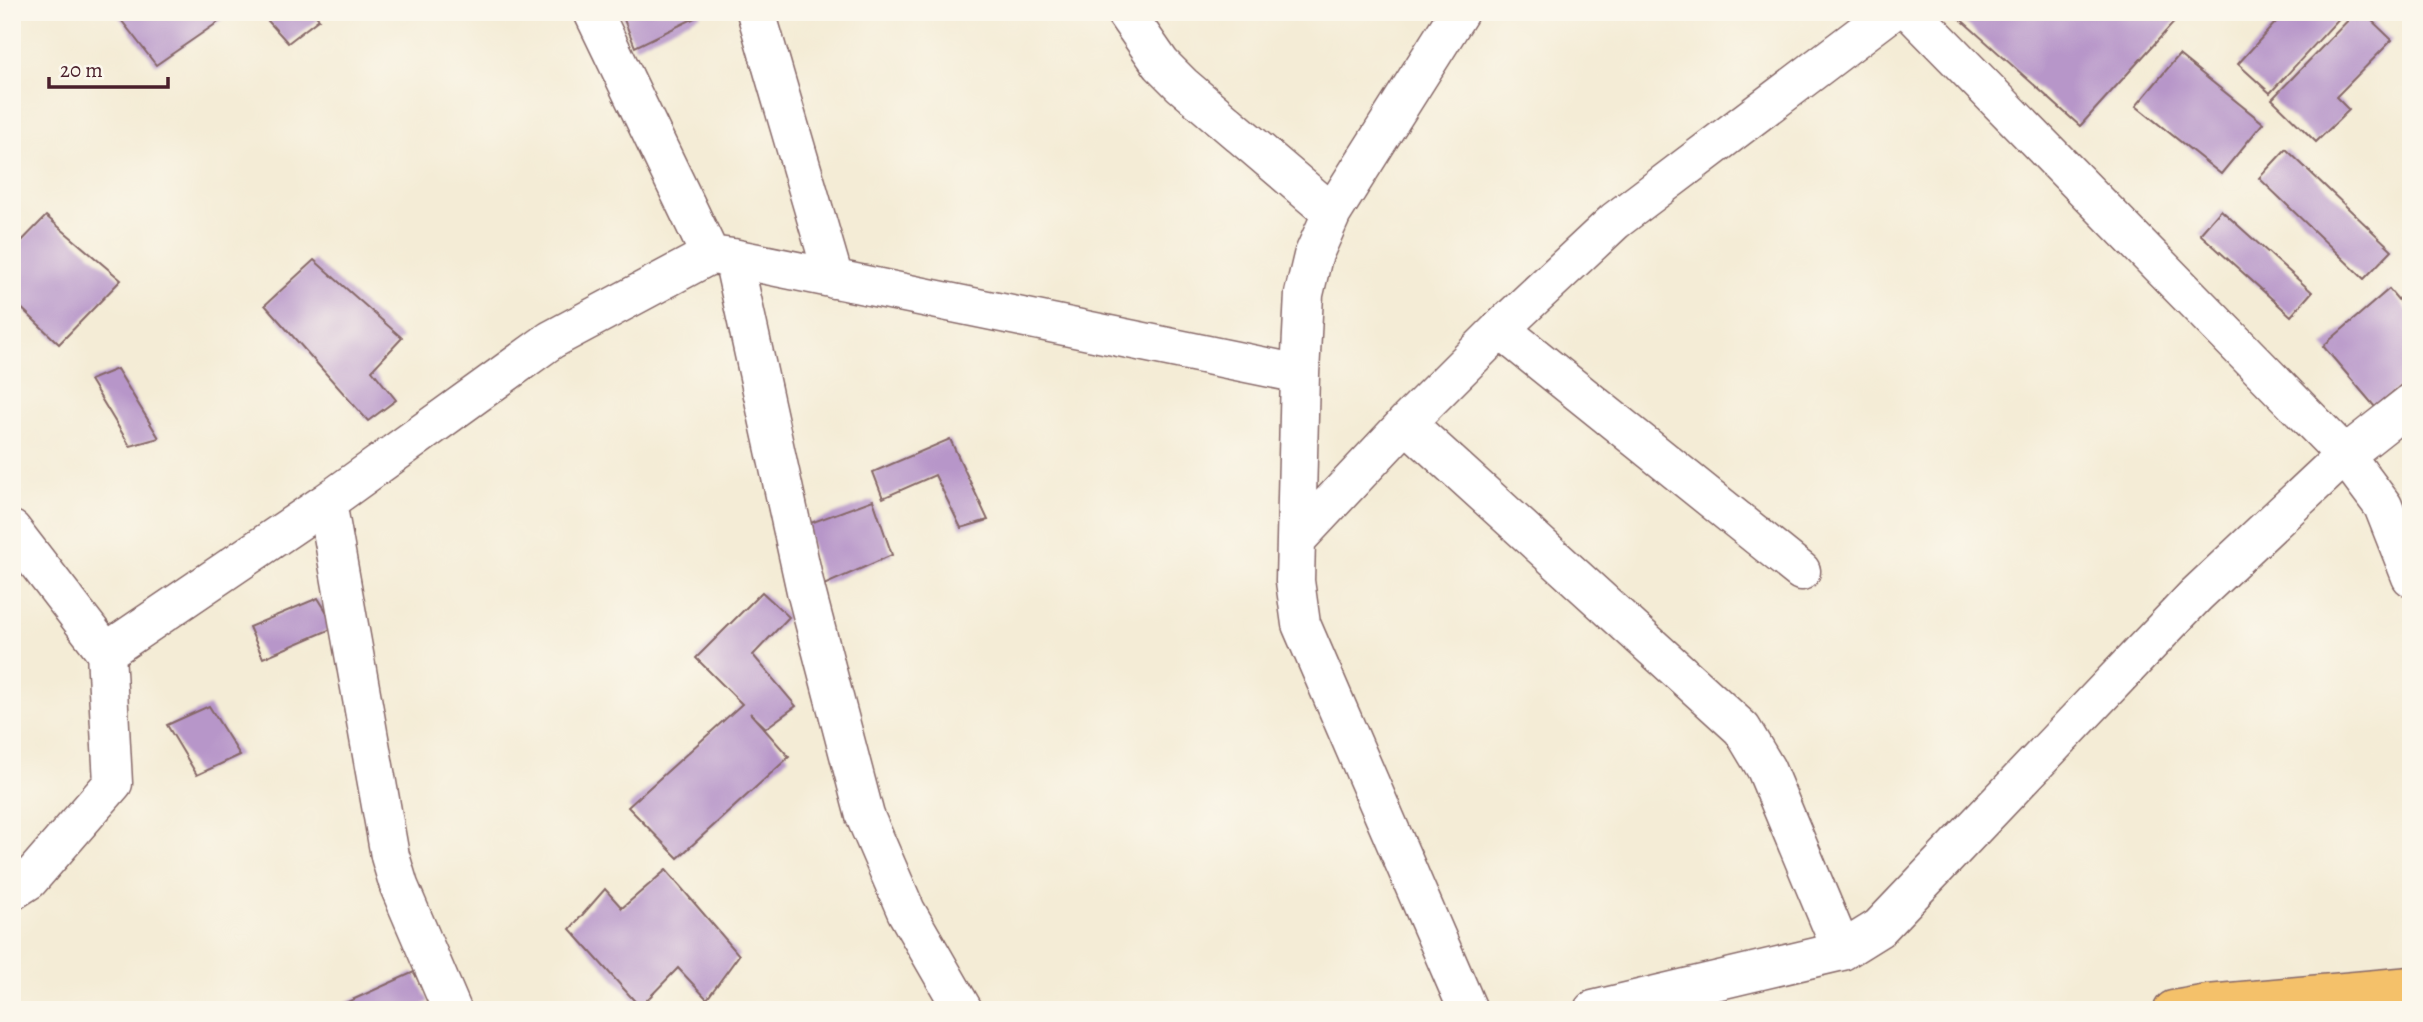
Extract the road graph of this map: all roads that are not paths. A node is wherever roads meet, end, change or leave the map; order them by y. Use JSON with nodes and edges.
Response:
{"nodes":[{"id":1,"x":593,"y":12,"type":"edge"},
{"id":2,"x":756,"y":12,"type":"edge"},
{"id":3,"x":1125,"y":12,"type":"edge"},
{"id":4,"x":1459,"y":12,"type":"edge"},
{"id":5,"x":1891,"y":12,"type":"edge"},
{"id":6,"x":1911,"y":12,"type":"edge"},
{"id":7,"x":1332,"y":213,"type":"junction"},
{"id":8,"x":722,"y":257,"type":"junction"},
{"id":9,"x":834,"y":279,"type":"junction"},
{"id":10,"x":1500,"y":329,"type":"junction"},
{"id":11,"x":1300,"y":374,"type":"junction"},
{"id":12,"x":2411,"y":403,"type":"edge"},
{"id":13,"x":1406,"y":423,"type":"junction"},
{"id":14,"x":2345,"y":456,"type":"junction"},
{"id":15,"x":327,"y":502,"type":"junction"},
{"id":16,"x":12,"y":530,"type":"edge"},
{"id":17,"x":1296,"y":540,"type":"junction"},
{"id":18,"x":1801,"y":570,"type":"dead end"},
{"id":19,"x":2411,"y":577,"type":"edge"},
{"id":20,"x":106,"y":652,"type":"junction"},
{"id":21,"x":12,"y":891,"type":"edge"},
{"id":22,"x":1842,"y":951,"type":"junction"},
{"id":23,"x":2411,"y":986,"type":"edge"},
{"id":24,"x":452,"y":1010,"type":"edge"},
{"id":25,"x":963,"y":1010,"type":"edge"},
{"id":26,"x":1468,"y":1010,"type":"edge"},
{"id":27,"x":1593,"y":1010,"type":"edge"},
{"id":28,"x":2173,"y":1010,"type":"edge"}],
"edges":[{"from":1,"to":8,"type":"street"},
{"from":2,"to":9,"type":"street"},
{"from":3,"to":7,"type":"street"},
{"from":4,"to":7,"type":"street"},
{"from":5,"to":10,"type":"street"},
{"from":6,"to":14,"type":"street"},
{"from":7,"to":11,"type":"street"},
{"from":8,"to":9,"type":"street"},
{"from":8,"to":15,"type":"street"},
{"from":8,"to":25,"type":"street"},
{"from":9,"to":11,"type":"street"},
{"from":10,"to":13,"type":"street"},
{"from":10,"to":18,"type":"street"},
{"from":11,"to":17,"type":"street"},
{"from":12,"to":14,"type":"street"},
{"from":13,"to":17,"type":"street"},
{"from":13,"to":22,"type":"street"},
{"from":14,"to":19,"type":"street"},
{"from":14,"to":22,"type":"street"},
{"from":15,"to":20,"type":"street"},
{"from":15,"to":24,"type":"street"},
{"from":16,"to":20,"type":"street"},
{"from":17,"to":26,"type":"street"},
{"from":20,"to":21,"type":"street"},
{"from":22,"to":27,"type":"street"},
{"from":23,"to":28,"type":"main road"}]}
